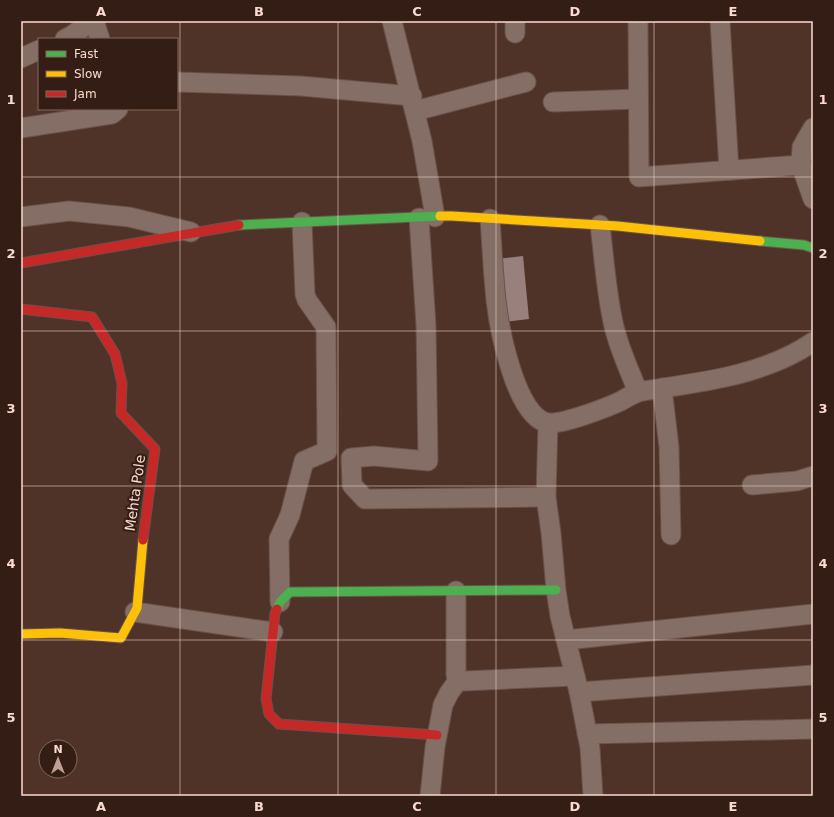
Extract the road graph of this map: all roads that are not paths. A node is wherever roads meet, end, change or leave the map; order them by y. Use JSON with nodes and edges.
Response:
{"nodes":[{"id":1,"x":93,"y":21,"type":"edge"},
{"id":2,"x":392,"y":21,"type":"edge"},
{"id":3,"x":638,"y":21,"type":"edge"},
{"id":4,"x":720,"y":21,"type":"edge"},
{"id":5,"x":68,"y":32,"type":"edge"},
{"id":6,"x":100,"y":38,"type":"edge"},
{"id":7,"x":38,"y":50,"type":"edge"},
{"id":8,"x":21,"y":58,"type":"edge"},
{"id":9,"x":178,"y":82,"type":"edge"},
{"id":10,"x":526,"y":82,"type":"dead end"},
{"id":11,"x":638,"y":99,"type":"junction"},
{"id":12,"x":553,"y":102,"type":"dead end"},
{"id":13,"x":414,"y":103,"type":"junction"},
{"id":14,"x":117,"y":110,"type":"edge"},
{"id":15,"x":21,"y":128,"type":"edge"},
{"id":16,"x":813,"y":128,"type":"edge"},
{"id":17,"x":801,"y":165,"type":"junction"},
{"id":18,"x":729,"y":170,"type":"junction"},
{"id":19,"x":813,"y":198,"type":"edge"},
{"id":20,"x":21,"y":217,"type":"edge"},
{"id":21,"x":427,"y":217,"type":"junction"},
{"id":22,"x":490,"y":218,"type":"junction"},
{"id":23,"x":302,"y":222,"type":"junction"},
{"id":24,"x":600,"y":225,"type":"junction"},
{"id":25,"x":193,"y":233,"type":"junction"},
{"id":26,"x":813,"y":248,"type":"edge"},
{"id":27,"x":21,"y":263,"type":"edge"},
{"id":28,"x":21,"y":309,"type":"edge"},
{"id":29,"x":813,"y":342,"type":"edge"},
{"id":30,"x":662,"y":388,"type":"junction"},
{"id":31,"x":638,"y":392,"type":"junction"},
{"id":32,"x":548,"y":423,"type":"junction"},
{"id":33,"x":813,"y":476,"type":"edge"},
{"id":34,"x":752,"y":485,"type":"dead end"},
{"id":35,"x":546,"y":497,"type":"junction"},
{"id":36,"x":670,"y":534,"type":"dead end"},
{"id":37,"x":556,"y":590,"type":"junction"},
{"id":38,"x":456,"y":591,"type":"junction"},
{"id":39,"x":280,"y":602,"type":"junction"},
{"id":40,"x":135,"y":612,"type":"junction"},
{"id":41,"x":813,"y":614,"type":"edge"},
{"id":42,"x":273,"y":632,"type":"junction"},
{"id":43,"x":21,"y":634,"type":"edge"},
{"id":44,"x":566,"y":640,"type":"junction"},
{"id":45,"x":813,"y":675,"type":"edge"},
{"id":46,"x":458,"y":679,"type":"junction"},
{"id":47,"x":577,"y":684,"type":"junction"},
{"id":48,"x":813,"y":729,"type":"edge"},
{"id":49,"x":587,"y":734,"type":"junction"},
{"id":50,"x":437,"y":735,"type":"junction"},
{"id":51,"x":430,"y":796,"type":"edge"},
{"id":52,"x":593,"y":796,"type":"edge"}],
"edges":[{"from":1,"to":5,"type":"street"},
{"from":1,"to":6,"type":"street"},
{"from":2,"to":13,"type":"street"},
{"from":3,"to":11,"type":"street"},
{"from":4,"to":18,"type":"street"},
{"from":7,"to":8,"type":"street"},
{"from":9,"to":13,"type":"street"},
{"from":10,"to":13,"type":"street"},
{"from":11,"to":12,"type":"street"},
{"from":11,"to":18,"type":"street"},
{"from":13,"to":21,"type":"street"},
{"from":14,"to":15,"type":"street"},
{"from":16,"to":17,"type":"street"},
{"from":17,"to":18,"type":"street"},
{"from":17,"to":19,"type":"street"},
{"from":20,"to":25,"type":"street"},
{"from":21,"to":22,"type":"street"},
{"from":21,"to":23,"type":"street"},
{"from":21,"to":35,"type":"street"},
{"from":22,"to":24,"type":"street"},
{"from":22,"to":32,"type":"street"},
{"from":23,"to":25,"type":"street"},
{"from":23,"to":39,"type":"street"},
{"from":24,"to":26,"type":"street"},
{"from":24,"to":31,"type":"street"},
{"from":25,"to":27,"type":"street"},
{"from":28,"to":40,"type":"street","name":"Mehta Pole"},
{"from":29,"to":30,"type":"street"},
{"from":30,"to":31,"type":"street"},
{"from":30,"to":36,"type":"street"},
{"from":31,"to":32,"type":"street"},
{"from":32,"to":35,"type":"street"},
{"from":33,"to":34,"type":"street"},
{"from":35,"to":37,"type":"street"},
{"from":37,"to":38,"type":"street"},
{"from":37,"to":44,"type":"street"},
{"from":38,"to":39,"type":"street"},
{"from":38,"to":46,"type":"street"},
{"from":39,"to":42,"type":"street"},
{"from":40,"to":42,"type":"street"},
{"from":40,"to":43,"type":"street","name":"Mehta Pole"},
{"from":41,"to":44,"type":"street"},
{"from":42,"to":50,"type":"street"},
{"from":44,"to":47,"type":"street"},
{"from":45,"to":47,"type":"street"},
{"from":46,"to":47,"type":"street"},
{"from":46,"to":50,"type":"street"},
{"from":47,"to":49,"type":"street"},
{"from":48,"to":49,"type":"street"},
{"from":49,"to":52,"type":"street"},
{"from":50,"to":51,"type":"street"}]}
